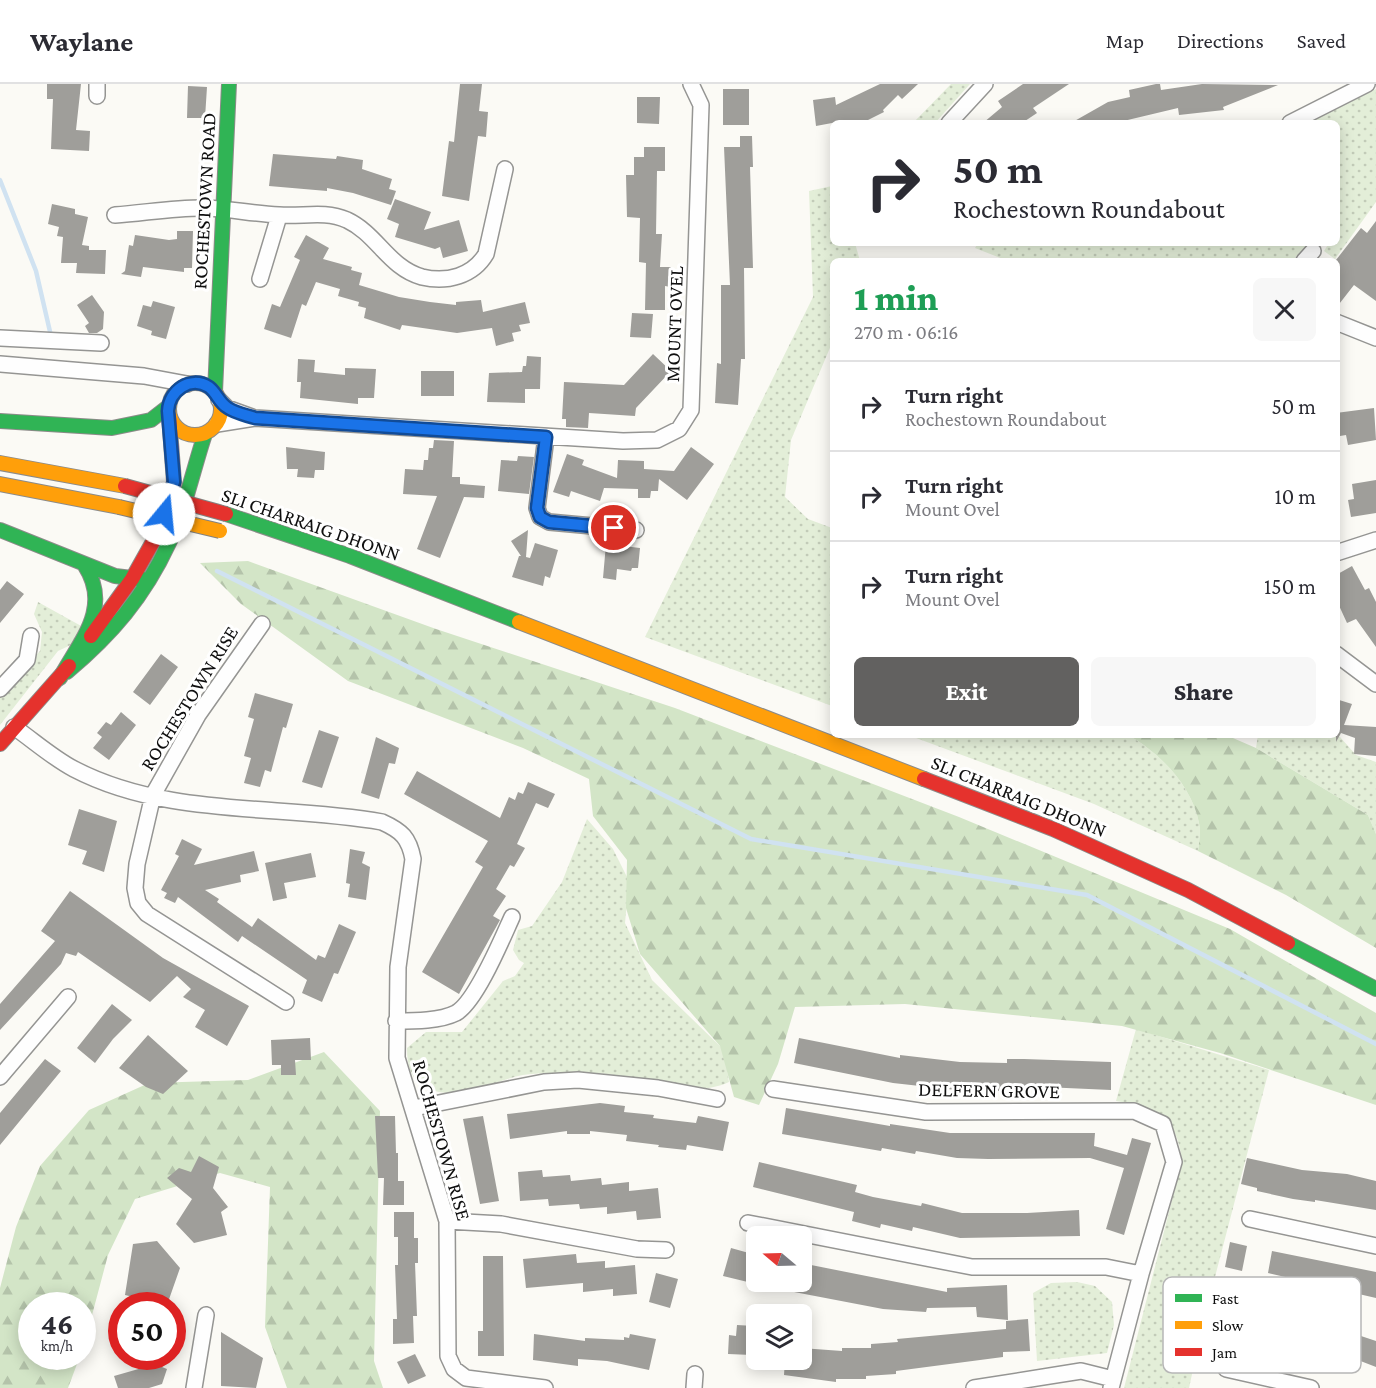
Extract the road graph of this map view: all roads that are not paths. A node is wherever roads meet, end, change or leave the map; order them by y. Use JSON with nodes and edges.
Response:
{"nodes":[{"id":1,"x":229,"y":84,"type":"edge"},
{"id":2,"x":691,"y":84,"type":"edge"},
{"id":3,"x":985,"y":84,"type":"edge"},
{"id":4,"x":1367,"y":84,"type":"edge"},
{"id":5,"x":953,"y":120,"type":"edge"},
{"id":6,"x":1296,"y":120,"type":"edge"},
{"id":7,"x":505,"y":169,"type":"dead end"},
{"id":8,"x":225,"y":210,"type":"junction"},
{"id":9,"x":115,"y":215,"type":"dead end"},
{"id":10,"x":279,"y":216,"type":"junction"},
{"id":11,"x":260,"y":279,"type":"dead end"},
{"id":12,"x":218,"y":320,"type":"junction"},
{"id":13,"x":1340,"y":324,"type":"edge"},
{"id":14,"x":1376,"y":338,"type":"edge"},
{"id":15,"x":0,"y":339,"type":"edge"},
{"id":16,"x":101,"y":343,"type":"dead end"},
{"id":17,"x":0,"y":364,"type":"edge"},
{"id":18,"x":144,"y":376,"type":"junction"},
{"id":19,"x":188,"y":384,"type":"junction"},
{"id":20,"x":217,"y":396,"type":"junction"},
{"id":21,"x":169,"y":407,"type":"junction"},
{"id":22,"x":255,"y":418,"type":"junction"},
{"id":23,"x":0,"y":422,"type":"edge"},
{"id":24,"x":211,"y":429,"type":"junction"},
{"id":25,"x":546,"y":437,"type":"junction"},
{"id":26,"x":0,"y":463,"type":"edge"},
{"id":27,"x":0,"y":484,"type":"edge"},
{"id":28,"x":0,"y":530,"type":"edge"},
{"id":29,"x":636,"y":530,"type":"dead end"},
{"id":30,"x":226,"y":533,"type":"dead end"},
{"id":31,"x":1376,"y":540,"type":"edge"},
{"id":32,"x":1340,"y":552,"type":"edge"},
{"id":33,"x":85,"y":566,"type":"junction"},
{"id":34,"x":132,"y":579,"type":"junction"},
{"id":35,"x":149,"y":580,"type":"junction"},
{"id":36,"x":386,"y":586,"type":"dead end"},
{"id":37,"x":261,"y":624,"type":"dead end"},
{"id":38,"x":31,"y":636,"type":"dead end"},
{"id":39,"x":567,"y":640,"type":"junction"},
{"id":40,"x":1340,"y":657,"type":"edge"},
{"id":41,"x":60,"y":678,"type":"junction"},
{"id":42,"x":1376,"y":684,"type":"edge"},
{"id":43,"x":0,"y":689,"type":"edge"},
{"id":44,"x":14,"y":728,"type":"junction"},
{"id":45,"x":0,"y":744,"type":"edge"},
{"id":46,"x":153,"y":795,"type":"junction"},
{"id":47,"x":512,"y":917,"type":"dead end"},
{"id":48,"x":1370,"y":982,"type":"edge"},
{"id":49,"x":1376,"y":988,"type":"edge"},
{"id":50,"x":68,"y":997,"type":"dead end"},
{"id":51,"x":286,"y":1002,"type":"dead end"},
{"id":52,"x":396,"y":1021,"type":"junction"},
{"id":53,"x":0,"y":1077,"type":"edge"},
{"id":54,"x":773,"y":1089,"type":"dead end"},
{"id":55,"x":717,"y":1099,"type":"dead end"},
{"id":56,"x":414,"y":1108,"type":"junction"},
{"id":57,"x":1250,"y":1219,"type":"dead end"},
{"id":58,"x":447,"y":1221,"type":"junction"},
{"id":59,"x":748,"y":1223,"type":"dead end"},
{"id":60,"x":1376,"y":1246,"type":"edge"},
{"id":61,"x":666,"y":1250,"type":"dead end"},
{"id":62,"x":1141,"y":1274,"type":"junction"},
{"id":63,"x":206,"y":1315,"type":"dead end"},
{"id":64,"x":1244,"y":1373,"type":"edge"},
{"id":65,"x":1112,"y":1384,"type":"edge"},
{"id":66,"x":194,"y":1388,"type":"edge"},
{"id":67,"x":545,"y":1388,"type":"edge"},
{"id":68,"x":974,"y":1388,"type":"edge"},
{"id":69,"x":1311,"y":1388,"type":"edge"}],
"edges":[{"from":1,"to":8,"type":"main road","name":"ROCHESTOWN ROAD"},
{"from":2,"to":25,"type":"street","name":"MOUNT OVEL"},
{"from":3,"to":5,"type":"street"},
{"from":4,"to":6,"type":"street"},
{"from":7,"to":10,"type":"street"},
{"from":8,"to":9,"type":"street"},
{"from":8,"to":10,"type":"street"},
{"from":8,"to":12,"type":"main road","name":"ROCHESTOWN ROAD"},
{"from":10,"to":11,"type":"street"},
{"from":12,"to":19,"type":"main road","name":"ROCHESTOWN ROAD"},
{"from":12,"to":20,"type":"main road","name":"ROCHESTOWN ROAD"},
{"from":13,"to":14,"type":"street"},
{"from":15,"to":16,"type":"street"},
{"from":17,"to":18,"type":"street"},
{"from":18,"to":19,"type":"street"},
{"from":18,"to":21,"type":"street"},
{"from":19,"to":20,"type":"main road"},
{"from":19,"to":21,"type":"main road"},
{"from":20,"to":22,"type":"street","name":"MOUNT OVEL"},
{"from":20,"to":24,"type":"main road"},
{"from":21,"to":23,"type":"main road"},
{"from":21,"to":24,"type":"main road"},
{"from":21,"to":34,"type":"main road"},
{"from":22,"to":24,"type":"street","name":"MOUNT OVEL"},
{"from":22,"to":25,"type":"street","name":"MOUNT OVEL"},
{"from":24,"to":35,"type":"main road"},
{"from":25,"to":29,"type":"street"},
{"from":26,"to":39,"type":"main road","name":"SLI CHARRAIG DHONN","bridge":true},
{"from":27,"to":30,"type":"main road","name":"SLI CHARRAIG DHONN","bridge":true},
{"from":28,"to":33,"type":"main road"},
{"from":31,"to":32,"type":"street"},
{"from":33,"to":34,"type":"main road"},
{"from":33,"to":41,"type":"main road"},
{"from":34,"to":35,"type":"main road"},
{"from":34,"to":41,"type":"main road"},
{"from":35,"to":41,"type":"main road"},
{"from":36,"to":39,"type":"main road","name":"SLI CHARRAIG DHONN"},
{"from":37,"to":46,"type":"street","name":"ROCHESTOWN RISE"},
{"from":38,"to":43,"type":"street"},
{"from":39,"to":48,"type":"main road","name":"SLI CHARRAIG DHONN"},
{"from":40,"to":42,"type":"street"},
{"from":41,"to":44,"type":"main road"},
{"from":44,"to":45,"type":"main road"},
{"from":44,"to":46,"type":"street","name":"ROCHESTOWN RISE"},
{"from":46,"to":51,"type":"street","name":"ROCHESTOWN RISE"},
{"from":46,"to":52,"type":"street","name":"ROCHESTOWN RISE"},
{"from":47,"to":52,"type":"street"},
{"from":48,"to":49,"type":"main road","name":"SLI CHARRAIG DHONN"},
{"from":50,"to":53,"type":"street"},
{"from":52,"to":56,"type":"street","name":"ROCHESTOWN RISE"},
{"from":54,"to":62,"type":"street","name":"DELFERN GROVE"},
{"from":55,"to":56,"type":"street"},
{"from":56,"to":58,"type":"street","name":"ROCHESTOWN RISE"},
{"from":57,"to":60,"type":"street"},
{"from":58,"to":61,"type":"street"},
{"from":58,"to":67,"type":"street","name":"ROCHESTOWN RISE"},
{"from":59,"to":62,"type":"street"},
{"from":62,"to":65,"type":"street"},
{"from":63,"to":66,"type":"street"},
{"from":64,"to":69,"type":"street"},
{"from":65,"to":68,"type":"street"}]}
